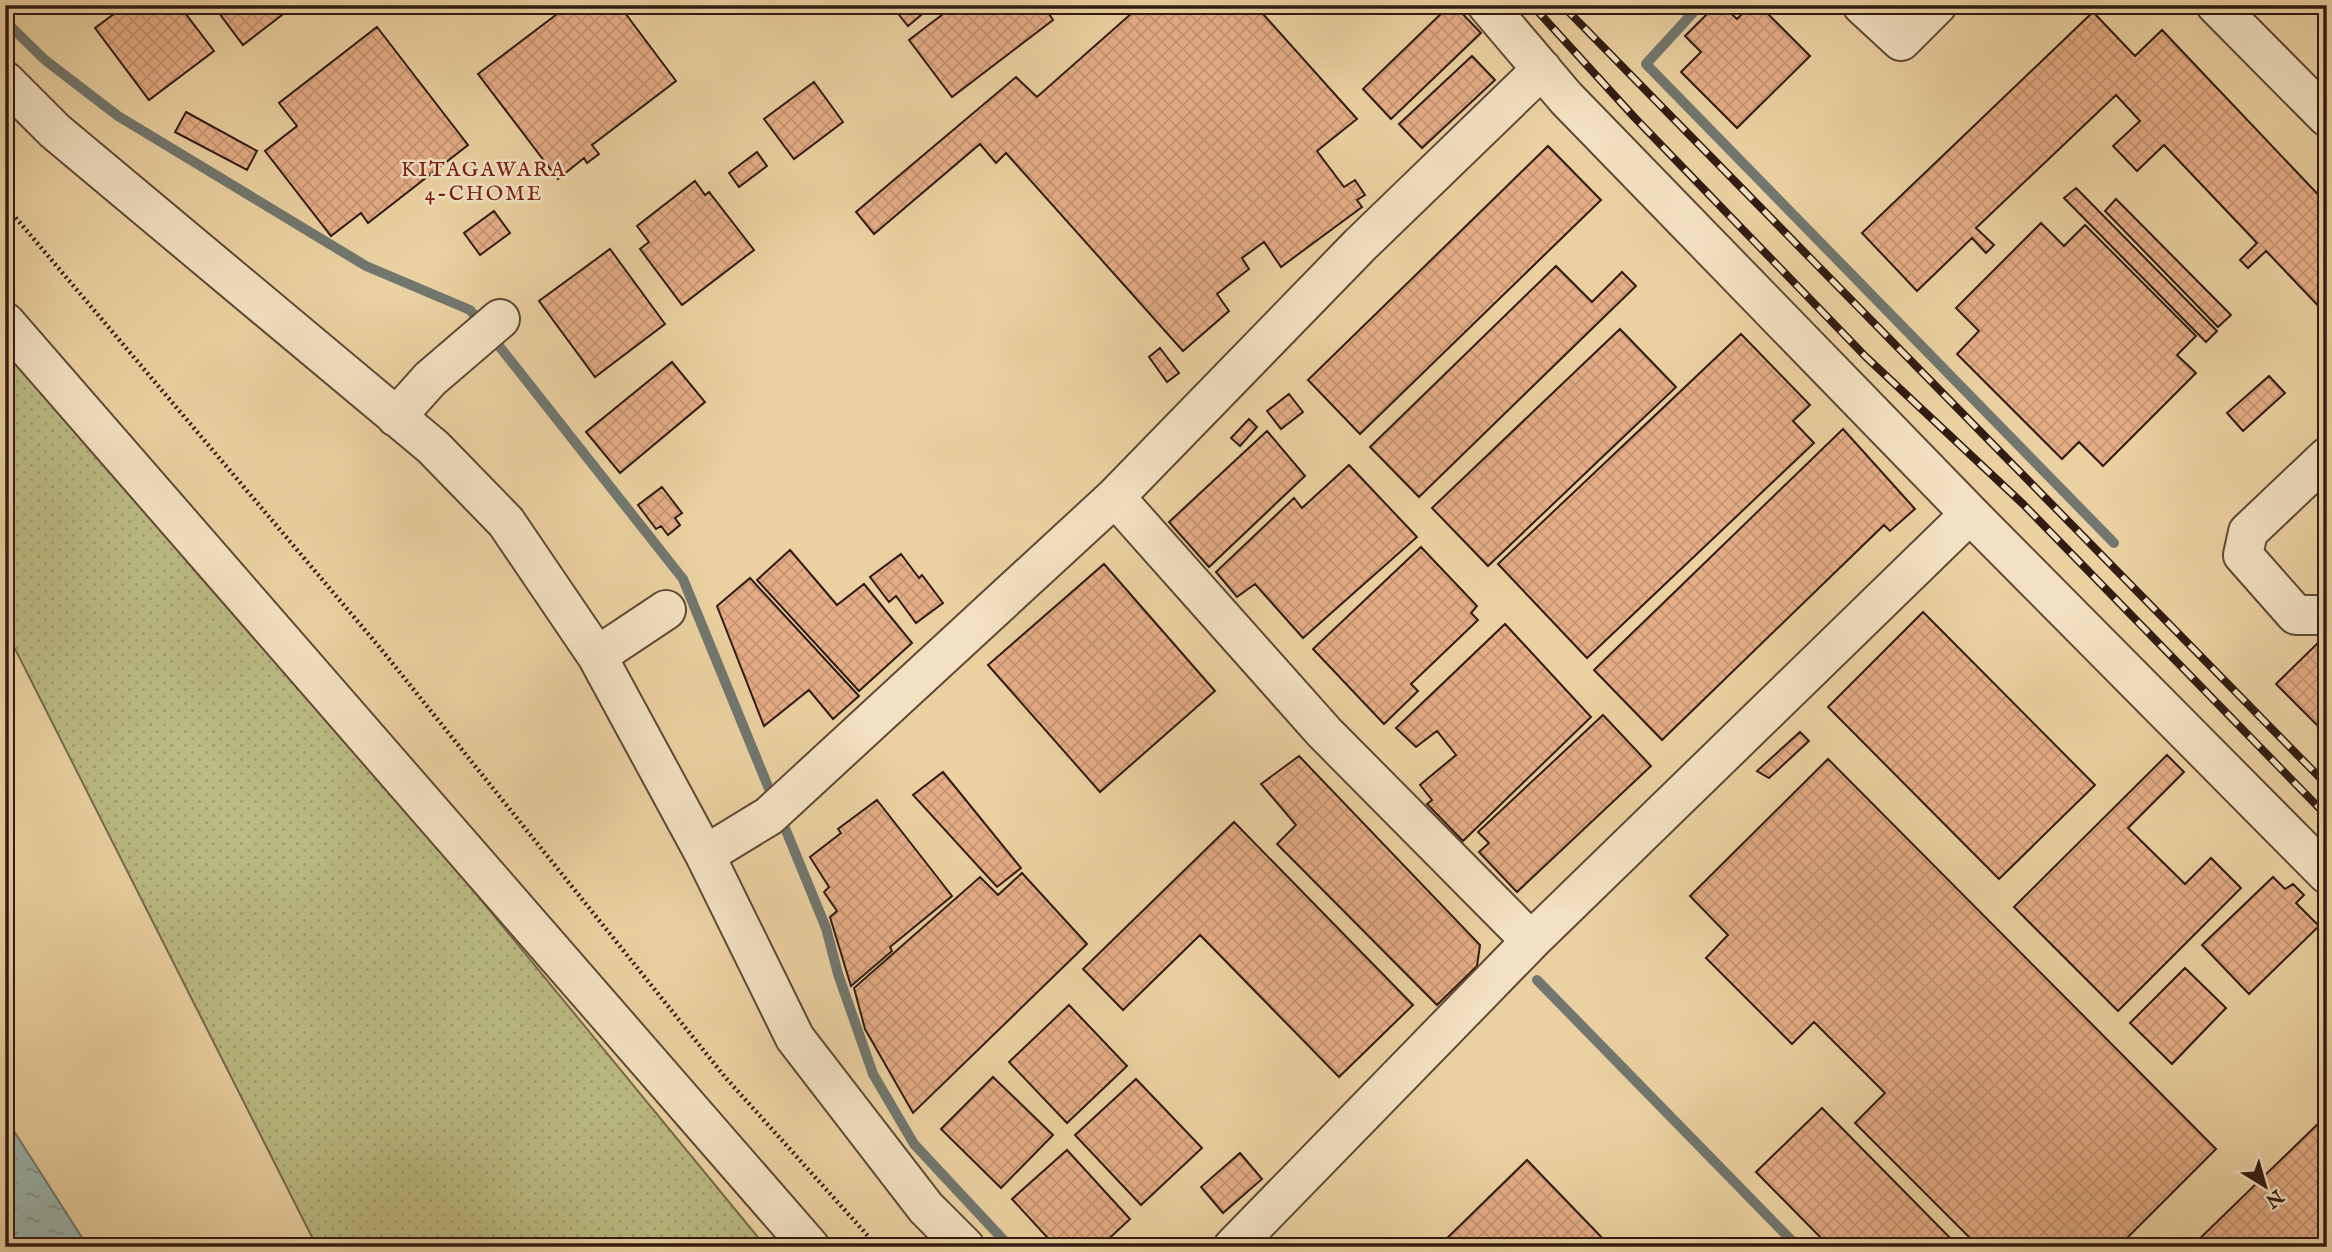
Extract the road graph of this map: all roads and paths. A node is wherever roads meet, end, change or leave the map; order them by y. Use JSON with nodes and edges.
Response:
{"nodes":[{"id":1,"x":1487,"y":5,"type":"edge"},
{"id":2,"x":1862,"y":5,"type":"edge"},
{"id":3,"x":1937,"y":5,"type":"edge"},
{"id":4,"x":2216,"y":5,"type":"edge"},
{"id":5,"x":1542,"y":69,"type":"junction"},
{"id":6,"x":5,"y":82,"type":"edge"},
{"id":7,"x":2327,"y":117,"type":"edge"},
{"id":8,"x":5,"y":205,"type":"edge"},
{"id":9,"x":500,"y":319,"type":"dead end"},
{"id":10,"x":5,"y":321,"type":"edge"},
{"id":11,"x":396,"y":417,"type":"junction"},
{"id":12,"x":2327,"y":457,"type":"edge"},
{"id":13,"x":1115,"y":497,"type":"junction"},
{"id":14,"x":1970,"y":513,"type":"junction"},
{"id":15,"x":666,"y":610,"type":"dead end"},
{"id":16,"x":2327,"y":613,"type":"edge"},
{"id":17,"x":597,"y":656,"type":"junction"},
{"id":18,"x":705,"y":855,"type":"junction"},
{"id":19,"x":2327,"y":874,"type":"edge"},
{"id":20,"x":1531,"y":941,"type":"junction"},
{"id":21,"x":810,"y":1247,"type":"edge"},
{"id":22,"x":878,"y":1247,"type":"edge"},
{"id":23,"x":965,"y":1247,"type":"edge"},
{"id":24,"x":1233,"y":1247,"type":"edge"}],
"edges":[{"from":1,"to":5,"type":"street"},
{"from":2,"to":3,"type":"street"},
{"from":4,"to":7,"type":"street"},
{"from":5,"to":13,"type":"street"},
{"from":5,"to":14,"type":"street"},
{"from":6,"to":11,"type":"street"},
{"from":8,"to":22,"type":"path"},
{"from":9,"to":11,"type":"street"},
{"from":10,"to":21,"type":"street"},
{"from":11,"to":17,"type":"street"},
{"from":12,"to":16,"type":"street"},
{"from":13,"to":18,"type":"street"},
{"from":13,"to":20,"type":"street"},
{"from":14,"to":19,"type":"street"},
{"from":14,"to":20,"type":"street"},
{"from":15,"to":17,"type":"street"},
{"from":17,"to":18,"type":"street"},
{"from":18,"to":23,"type":"street"},
{"from":20,"to":24,"type":"street"}]}
